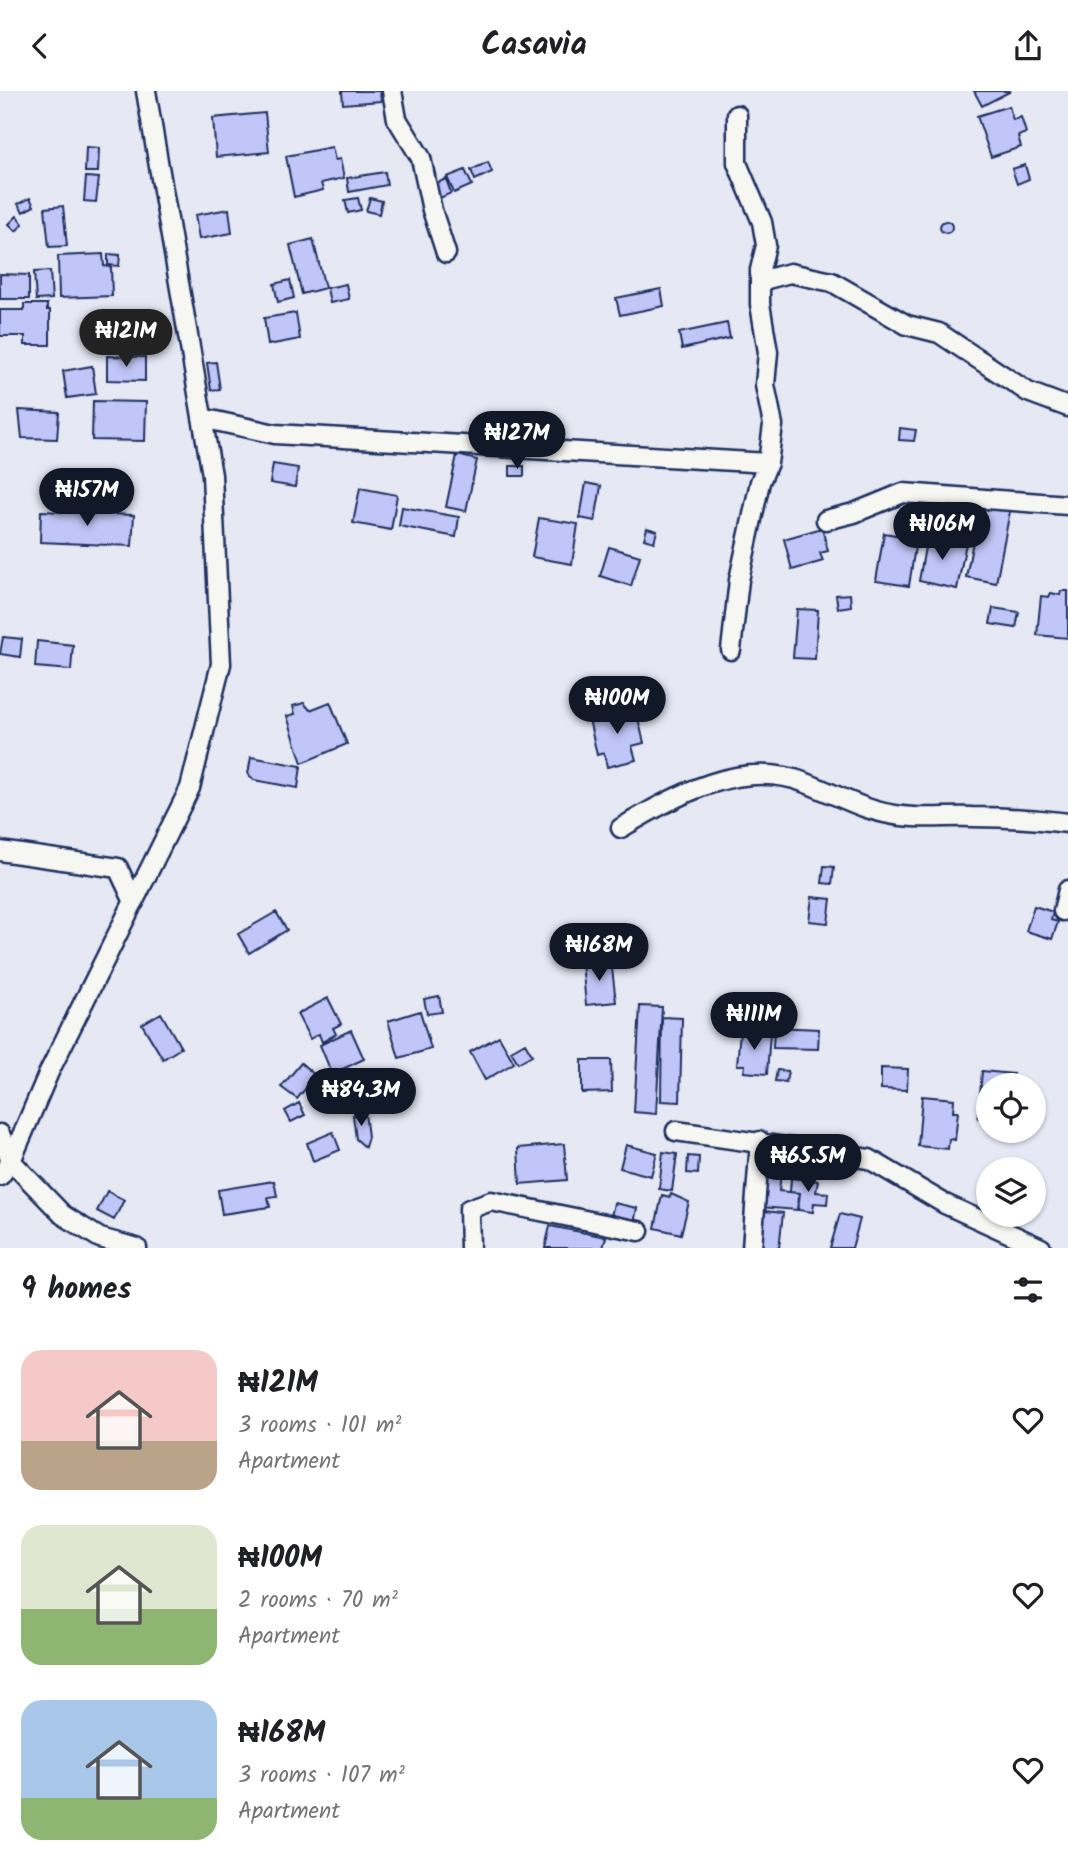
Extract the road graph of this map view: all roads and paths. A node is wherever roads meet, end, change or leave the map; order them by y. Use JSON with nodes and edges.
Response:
{"nodes":[{"id":1,"x":146,"y":91,"type":"edge"},
{"id":2,"x":392,"y":91,"type":"edge"},
{"id":3,"x":737,"y":115,"type":"dead end"},
{"id":4,"x":446,"y":253,"type":"dead end"},
{"id":5,"x":760,"y":281,"type":"junction"},
{"id":6,"x":1068,"y":407,"type":"edge"},
{"id":7,"x":202,"y":418,"type":"junction"},
{"id":8,"x":768,"y":463,"type":"junction"},
{"id":9,"x":1068,"y":505,"type":"edge"},
{"id":10,"x":826,"y":520,"type":"dead end"},
{"id":11,"x":731,"y":650,"type":"dead end"},
{"id":12,"x":1068,"y":823,"type":"edge"},
{"id":13,"x":621,"y":828,"type":"dead end"},
{"id":14,"x":0,"y":851,"type":"edge"},
{"id":15,"x":1068,"y":890,"type":"edge"},
{"id":16,"x":134,"y":902,"type":"junction"},
{"id":17,"x":1063,"y":911,"type":"dead end"},
{"id":18,"x":676,"y":1131,"type":"dead end"},
{"id":19,"x":0,"y":1134,"type":"edge"},
{"id":20,"x":760,"y":1142,"type":"junction"},
{"id":21,"x":11,"y":1161,"type":"junction"},
{"id":22,"x":0,"y":1176,"type":"edge"},
{"id":23,"x":639,"y":1231,"type":"dead end"},
{"id":24,"x":137,"y":1248,"type":"edge"},
{"id":25,"x":470,"y":1248,"type":"edge"},
{"id":26,"x":752,"y":1248,"type":"edge"},
{"id":27,"x":1041,"y":1248,"type":"edge"}],
"edges":[{"from":1,"to":7,"type":"street"},
{"from":2,"to":4,"type":"street"},
{"from":3,"to":5,"type":"street"},
{"from":5,"to":6,"type":"street"},
{"from":5,"to":8,"type":"street"},
{"from":7,"to":8,"type":"street"},
{"from":7,"to":16,"type":"street"},
{"from":8,"to":11,"type":"street"},
{"from":9,"to":10,"type":"street"},
{"from":12,"to":13,"type":"street"},
{"from":14,"to":16,"type":"street"},
{"from":15,"to":17,"type":"street"},
{"from":16,"to":21,"type":"street"},
{"from":18,"to":20,"type":"street"},
{"from":19,"to":21,"type":"street"},
{"from":20,"to":26,"type":"street"},
{"from":20,"to":27,"type":"street"},
{"from":21,"to":22,"type":"street"},
{"from":21,"to":24,"type":"street"},
{"from":23,"to":25,"type":"street"}]}
